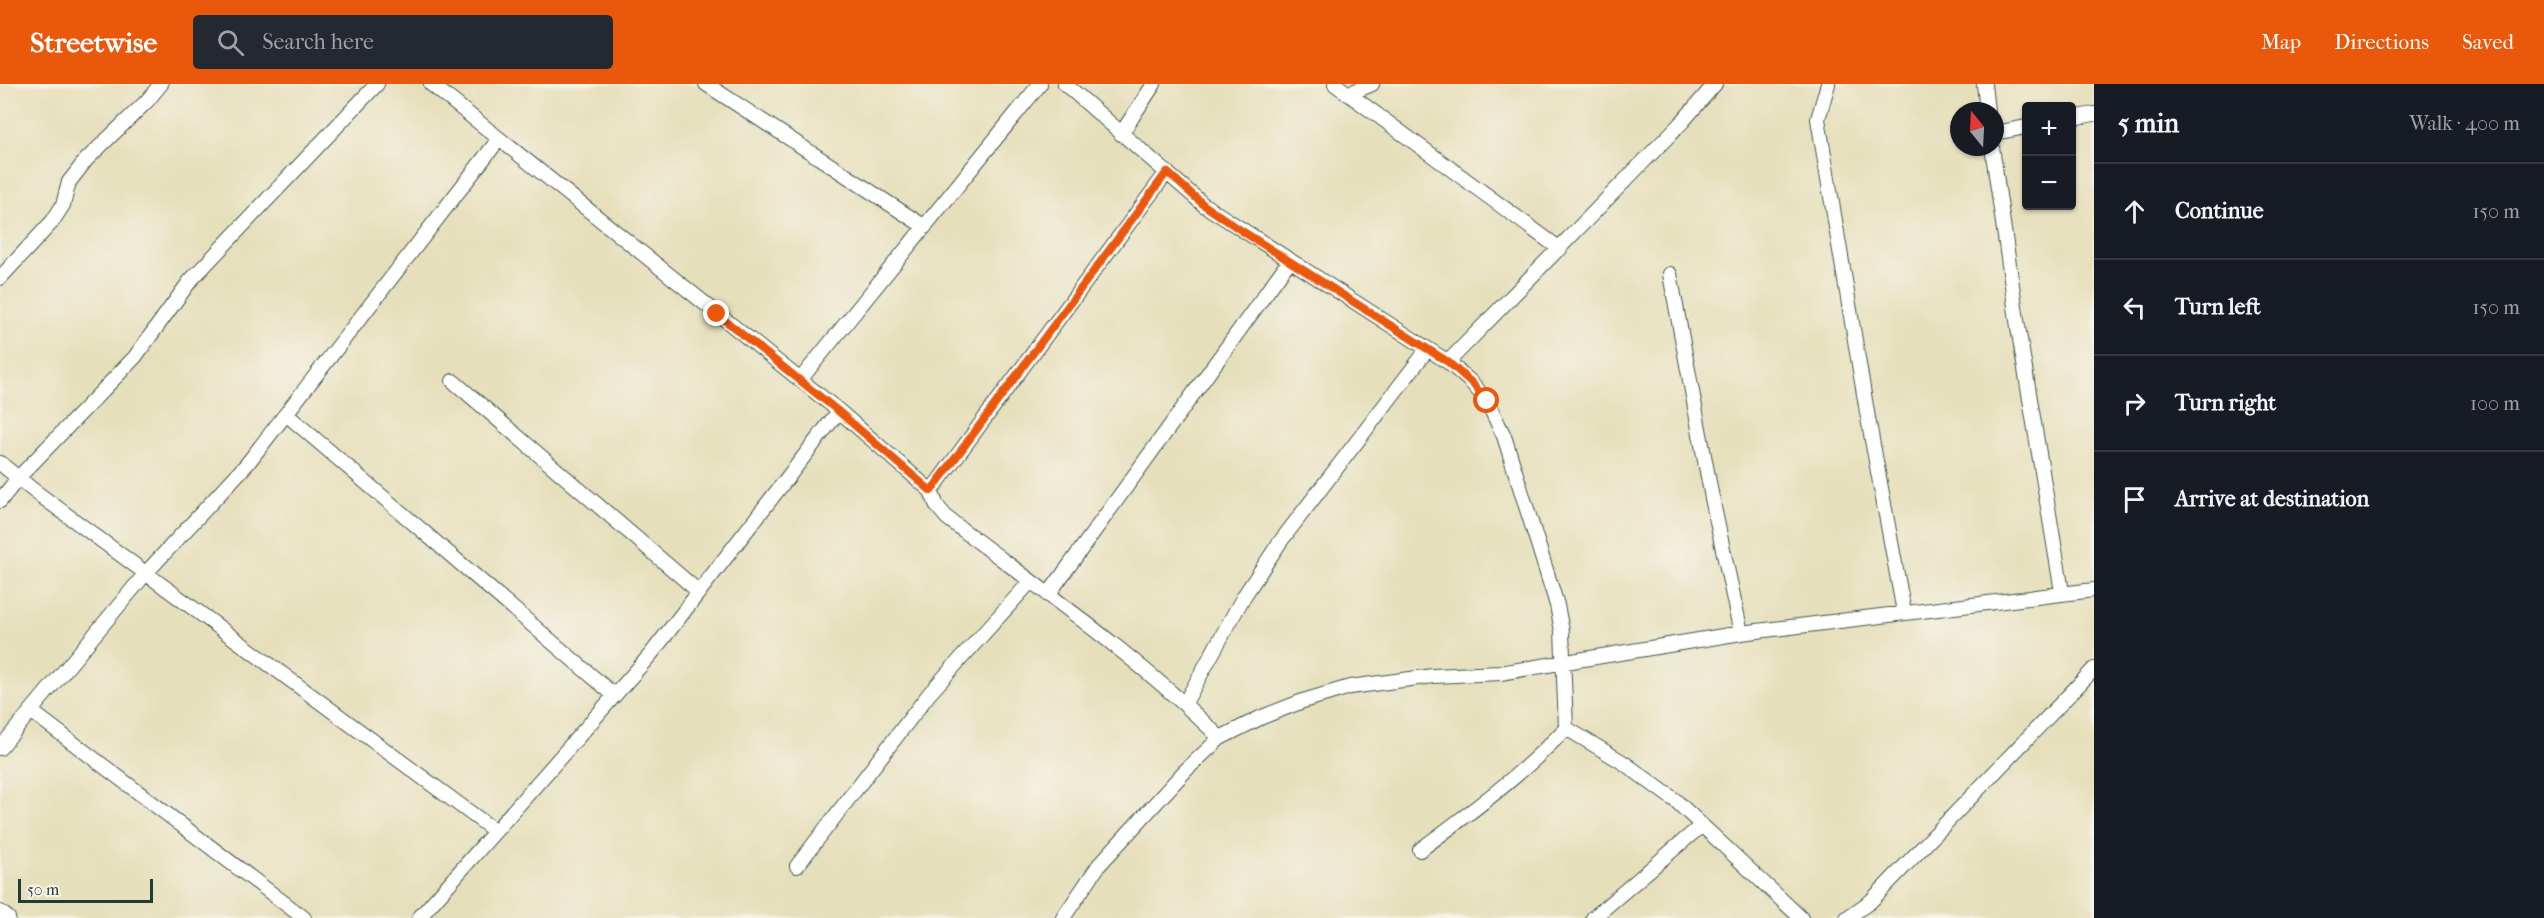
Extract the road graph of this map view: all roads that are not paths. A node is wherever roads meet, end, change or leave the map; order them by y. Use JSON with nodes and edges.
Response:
{"nodes":[{"id":1,"x":160,"y":84,"type":"edge"},
{"id":2,"x":377,"y":84,"type":"edge"},
{"id":3,"x":431,"y":84,"type":"edge"},
{"id":4,"x":706,"y":84,"type":"edge"},
{"id":5,"x":1040,"y":84,"type":"edge"},
{"id":6,"x":1065,"y":84,"type":"edge"},
{"id":7,"x":1154,"y":84,"type":"edge"},
{"id":8,"x":1335,"y":84,"type":"edge"},
{"id":9,"x":1372,"y":84,"type":"edge"},
{"id":10,"x":1715,"y":84,"type":"edge"},
{"id":11,"x":1828,"y":84,"type":"edge"},
{"id":12,"x":1984,"y":84,"type":"edge"},
{"id":13,"x":1350,"y":93,"type":"junction"},
{"id":14,"x":1986,"y":102,"type":"edge"},
{"id":15,"x":2094,"y":114,"type":"edge"},
{"id":16,"x":2076,"y":117,"type":"edge"},
{"id":17,"x":2022,"y":128,"type":"edge"},
{"id":18,"x":2004,"y":131,"type":"edge"},
{"id":19,"x":1121,"y":134,"type":"junction"},
{"id":20,"x":499,"y":139,"type":"junction"},
{"id":21,"x":1993,"y":156,"type":"edge"},
{"id":22,"x":1167,"y":172,"type":"junction"},
{"id":23,"x":925,"y":227,"type":"junction"},
{"id":24,"x":1560,"y":249,"type":"junction"},
{"id":25,"x":1290,"y":260,"type":"junction"},
{"id":26,"x":1670,"y":274,"type":"dead end"},
{"id":27,"x":0,"y":278,"type":"edge"},
{"id":28,"x":1427,"y":350,"type":"junction"},
{"id":29,"x":1448,"y":362,"type":"junction"},
{"id":30,"x":800,"y":380,"type":"junction"},
{"id":31,"x":453,"y":381,"type":"dead end"},
{"id":32,"x":838,"y":411,"type":"junction"},
{"id":33,"x":286,"y":414,"type":"junction"},
{"id":34,"x":0,"y":463,"type":"edge"},
{"id":35,"x":18,"y":478,"type":"junction"},
{"id":36,"x":931,"y":491,"type":"junction"},
{"id":37,"x":0,"y":501,"type":"edge"},
{"id":38,"x":146,"y":573,"type":"junction"},
{"id":39,"x":1030,"y":582,"type":"junction"},
{"id":40,"x":2094,"y":590,"type":"edge"},
{"id":41,"x":699,"y":592,"type":"junction"},
{"id":42,"x":2062,"y":592,"type":"junction"},
{"id":43,"x":1048,"y":595,"type":"junction"},
{"id":44,"x":1904,"y":612,"type":"junction"},
{"id":45,"x":1741,"y":633,"type":"junction"},
{"id":46,"x":1564,"y":663,"type":"junction"},
{"id":47,"x":2094,"y":669,"type":"edge"},
{"id":48,"x":614,"y":695,"type":"junction"},
{"id":49,"x":1185,"y":703,"type":"junction"},
{"id":50,"x":31,"y":711,"type":"junction"},
{"id":51,"x":1566,"y":728,"type":"junction"},
{"id":52,"x":1220,"y":738,"type":"junction"},
{"id":53,"x":0,"y":748,"type":"edge"},
{"id":54,"x":1702,"y":825,"type":"junction"},
{"id":55,"x":495,"y":831,"type":"junction"},
{"id":56,"x":1420,"y":850,"type":"dead end"},
{"id":57,"x":797,"y":866,"type":"dead end"},
{"id":58,"x":0,"y":912,"type":"edge"},
{"id":59,"x":8,"y":918,"type":"edge"},
{"id":60,"x":304,"y":918,"type":"edge"},
{"id":61,"x":419,"y":918,"type":"edge"},
{"id":62,"x":1063,"y":918,"type":"edge"},
{"id":63,"x":1593,"y":918,"type":"edge"},
{"id":64,"x":1801,"y":918,"type":"edge"},
{"id":65,"x":1847,"y":918,"type":"edge"}],
"edges":[{"from":1,"to":27,"type":"street"},
{"from":2,"to":35,"type":"street"},
{"from":3,"to":20,"type":"street"},
{"from":4,"to":23,"type":"street"},
{"from":5,"to":23,"type":"street"},
{"from":6,"to":19,"type":"street"},
{"from":7,"to":19,"type":"street"},
{"from":8,"to":13,"type":"street"},
{"from":9,"to":13,"type":"street"},
{"from":10,"to":24,"type":"street"},
{"from":11,"to":44,"type":"street"},
{"from":12,"to":14,"type":"street"},
{"from":13,"to":24,"type":"street"},
{"from":15,"to":16,"type":"street"},
{"from":17,"to":18,"type":"street"},
{"from":19,"to":22,"type":"street"},
{"from":20,"to":30,"type":"street"},
{"from":20,"to":33,"type":"street"},
{"from":21,"to":42,"type":"street"},
{"from":22,"to":25,"type":"street"},
{"from":22,"to":36,"type":"street"},
{"from":23,"to":30,"type":"street"},
{"from":24,"to":29,"type":"street"},
{"from":25,"to":28,"type":"street"},
{"from":25,"to":43,"type":"street"},
{"from":26,"to":45,"type":"street"},
{"from":28,"to":29,"type":"street"},
{"from":28,"to":49,"type":"street"},
{"from":29,"to":46,"type":"street"},
{"from":30,"to":32,"type":"street"},
{"from":31,"to":41,"type":"street"},
{"from":32,"to":36,"type":"street"},
{"from":32,"to":41,"type":"street"},
{"from":33,"to":38,"type":"street"},
{"from":33,"to":48,"type":"street"},
{"from":34,"to":35,"type":"street"},
{"from":35,"to":37,"type":"street"},
{"from":35,"to":38,"type":"street"},
{"from":36,"to":39,"type":"street"},
{"from":38,"to":50,"type":"street"},
{"from":38,"to":55,"type":"street"},
{"from":39,"to":43,"type":"street"},
{"from":39,"to":57,"type":"street"},
{"from":40,"to":42,"type":"street"},
{"from":41,"to":48,"type":"street"},
{"from":42,"to":44,"type":"street"},
{"from":43,"to":49,"type":"street"},
{"from":44,"to":45,"type":"street"},
{"from":45,"to":46,"type":"street"},
{"from":46,"to":51,"type":"street"},
{"from":46,"to":52,"type":"street"},
{"from":47,"to":65,"type":"street"},
{"from":48,"to":55,"type":"street"},
{"from":49,"to":52,"type":"street"},
{"from":50,"to":53,"type":"street"},
{"from":50,"to":60,"type":"street"},
{"from":51,"to":54,"type":"street"},
{"from":51,"to":56,"type":"street"},
{"from":52,"to":62,"type":"street"},
{"from":54,"to":63,"type":"street"},
{"from":54,"to":64,"type":"street"},
{"from":55,"to":61,"type":"street"},
{"from":58,"to":59,"type":"street"}]}
